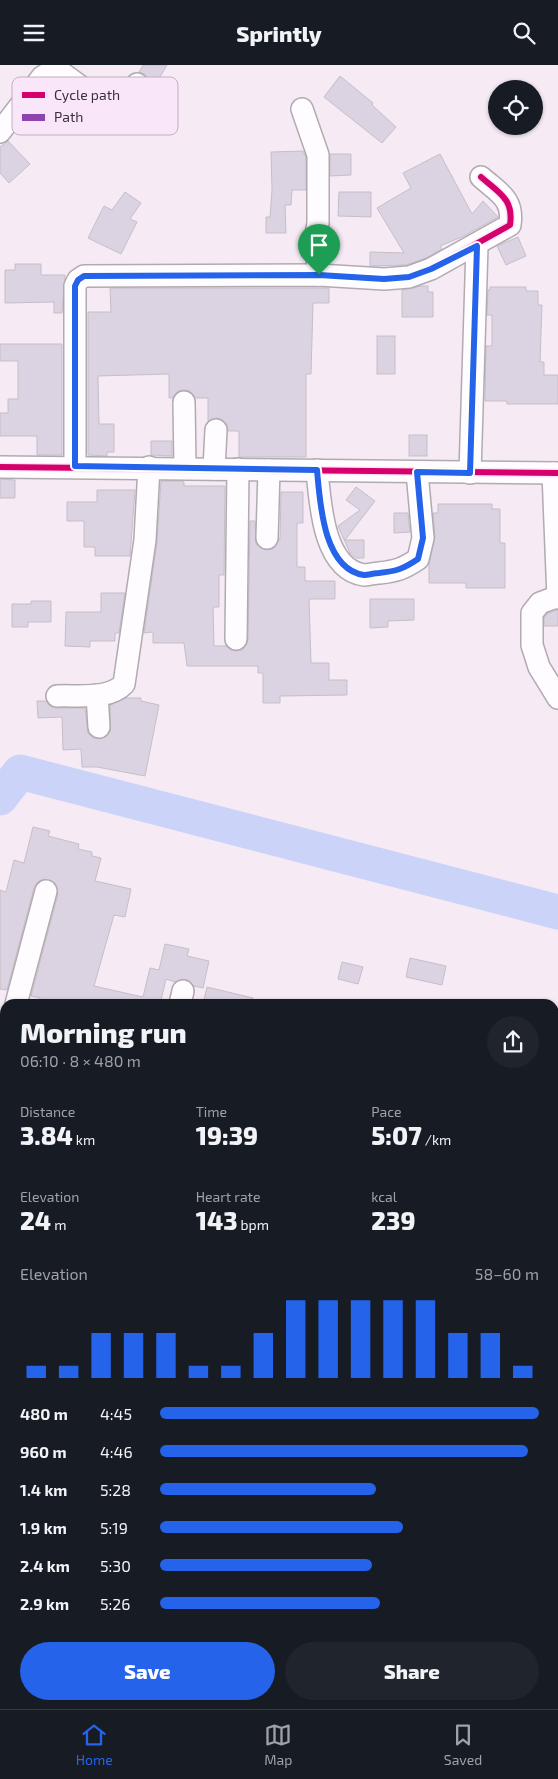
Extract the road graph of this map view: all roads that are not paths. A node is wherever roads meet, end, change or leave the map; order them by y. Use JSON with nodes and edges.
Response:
{"nodes":[{"id":1,"x":58,"y":68,"type":"edge"},
{"id":2,"x":42,"y":77,"type":"edge"},
{"id":3,"x":67,"y":77,"type":"edge"},
{"id":4,"x":302,"y":109,"type":"dead end"},
{"id":5,"x":12,"y":116,"type":"edge"},
{"id":6,"x":0,"y":132,"type":"edge"},
{"id":7,"x":481,"y":177,"type":"dead end"},
{"id":8,"x":477,"y":246,"type":"junction"},
{"id":9,"x":319,"y":275,"type":"junction"},
{"id":10,"x":184,"y":402,"type":"dead end"},
{"id":11,"x":216,"y":430,"type":"dead end"},
{"id":12,"x":75,"y":466,"type":"junction"},
{"id":13,"x":0,"y":467,"type":"edge"},
{"id":14,"x":149,"y":467,"type":"junction"},
{"id":15,"x":185,"y":468,"type":"junction"},
{"id":16,"x":214,"y":469,"type":"junction"},
{"id":17,"x":238,"y":469,"type":"junction"},
{"id":18,"x":269,"y":470,"type":"junction"},
{"id":19,"x":317,"y":470,"type":"junction"},
{"id":20,"x":417,"y":472,"type":"junction"},
{"id":21,"x":470,"y":473,"type":"junction"},
{"id":22,"x":556,"y":473,"type":"edge"},
{"id":23,"x":267,"y":538,"type":"dead end"},
{"id":24,"x":557,"y":598,"type":"edge"},
{"id":25,"x":236,"y":639,"type":"dead end"},
{"id":26,"x":97,"y":695,"type":"junction"},
{"id":27,"x":57,"y":696,"type":"dead end"},
{"id":28,"x":558,"y":698,"type":"edge"},
{"id":29,"x":98,"y":727,"type":"dead end"},
{"id":30,"x":46,"y":891,"type":"dead end"},
{"id":31,"x":17,"y":999,"type":"edge"}],
"edges":[{"from":1,"to":2,"type":"street"},
{"from":1,"to":3,"type":"street"},
{"from":4,"to":9,"type":"street"},
{"from":5,"to":6,"type":"street"},
{"from":7,"to":8,"type":"street"},
{"from":8,"to":9,"type":"street"},
{"from":8,"to":21,"type":"street"},
{"from":9,"to":12,"type":"street"},
{"from":10,"to":15,"type":"street"},
{"from":11,"to":16,"type":"street"},
{"from":12,"to":13,"type":"street"},
{"from":12,"to":14,"type":"street"},
{"from":14,"to":15,"type":"street"},
{"from":14,"to":26,"type":"street"},
{"from":15,"to":16,"type":"street"},
{"from":16,"to":17,"type":"street"},
{"from":17,"to":18,"type":"street"},
{"from":17,"to":25,"type":"street"},
{"from":18,"to":19,"type":"street"},
{"from":18,"to":23,"type":"street"},
{"from":19,"to":20,"type":"street"},
{"from":19,"to":20,"type":"street"},
{"from":20,"to":21,"type":"street"},
{"from":21,"to":22,"type":"street"},
{"from":22,"to":24,"type":"street"},
{"from":24,"to":28,"type":"street"},
{"from":26,"to":27,"type":"street"},
{"from":26,"to":29,"type":"street"},
{"from":30,"to":31,"type":"street"}]}
